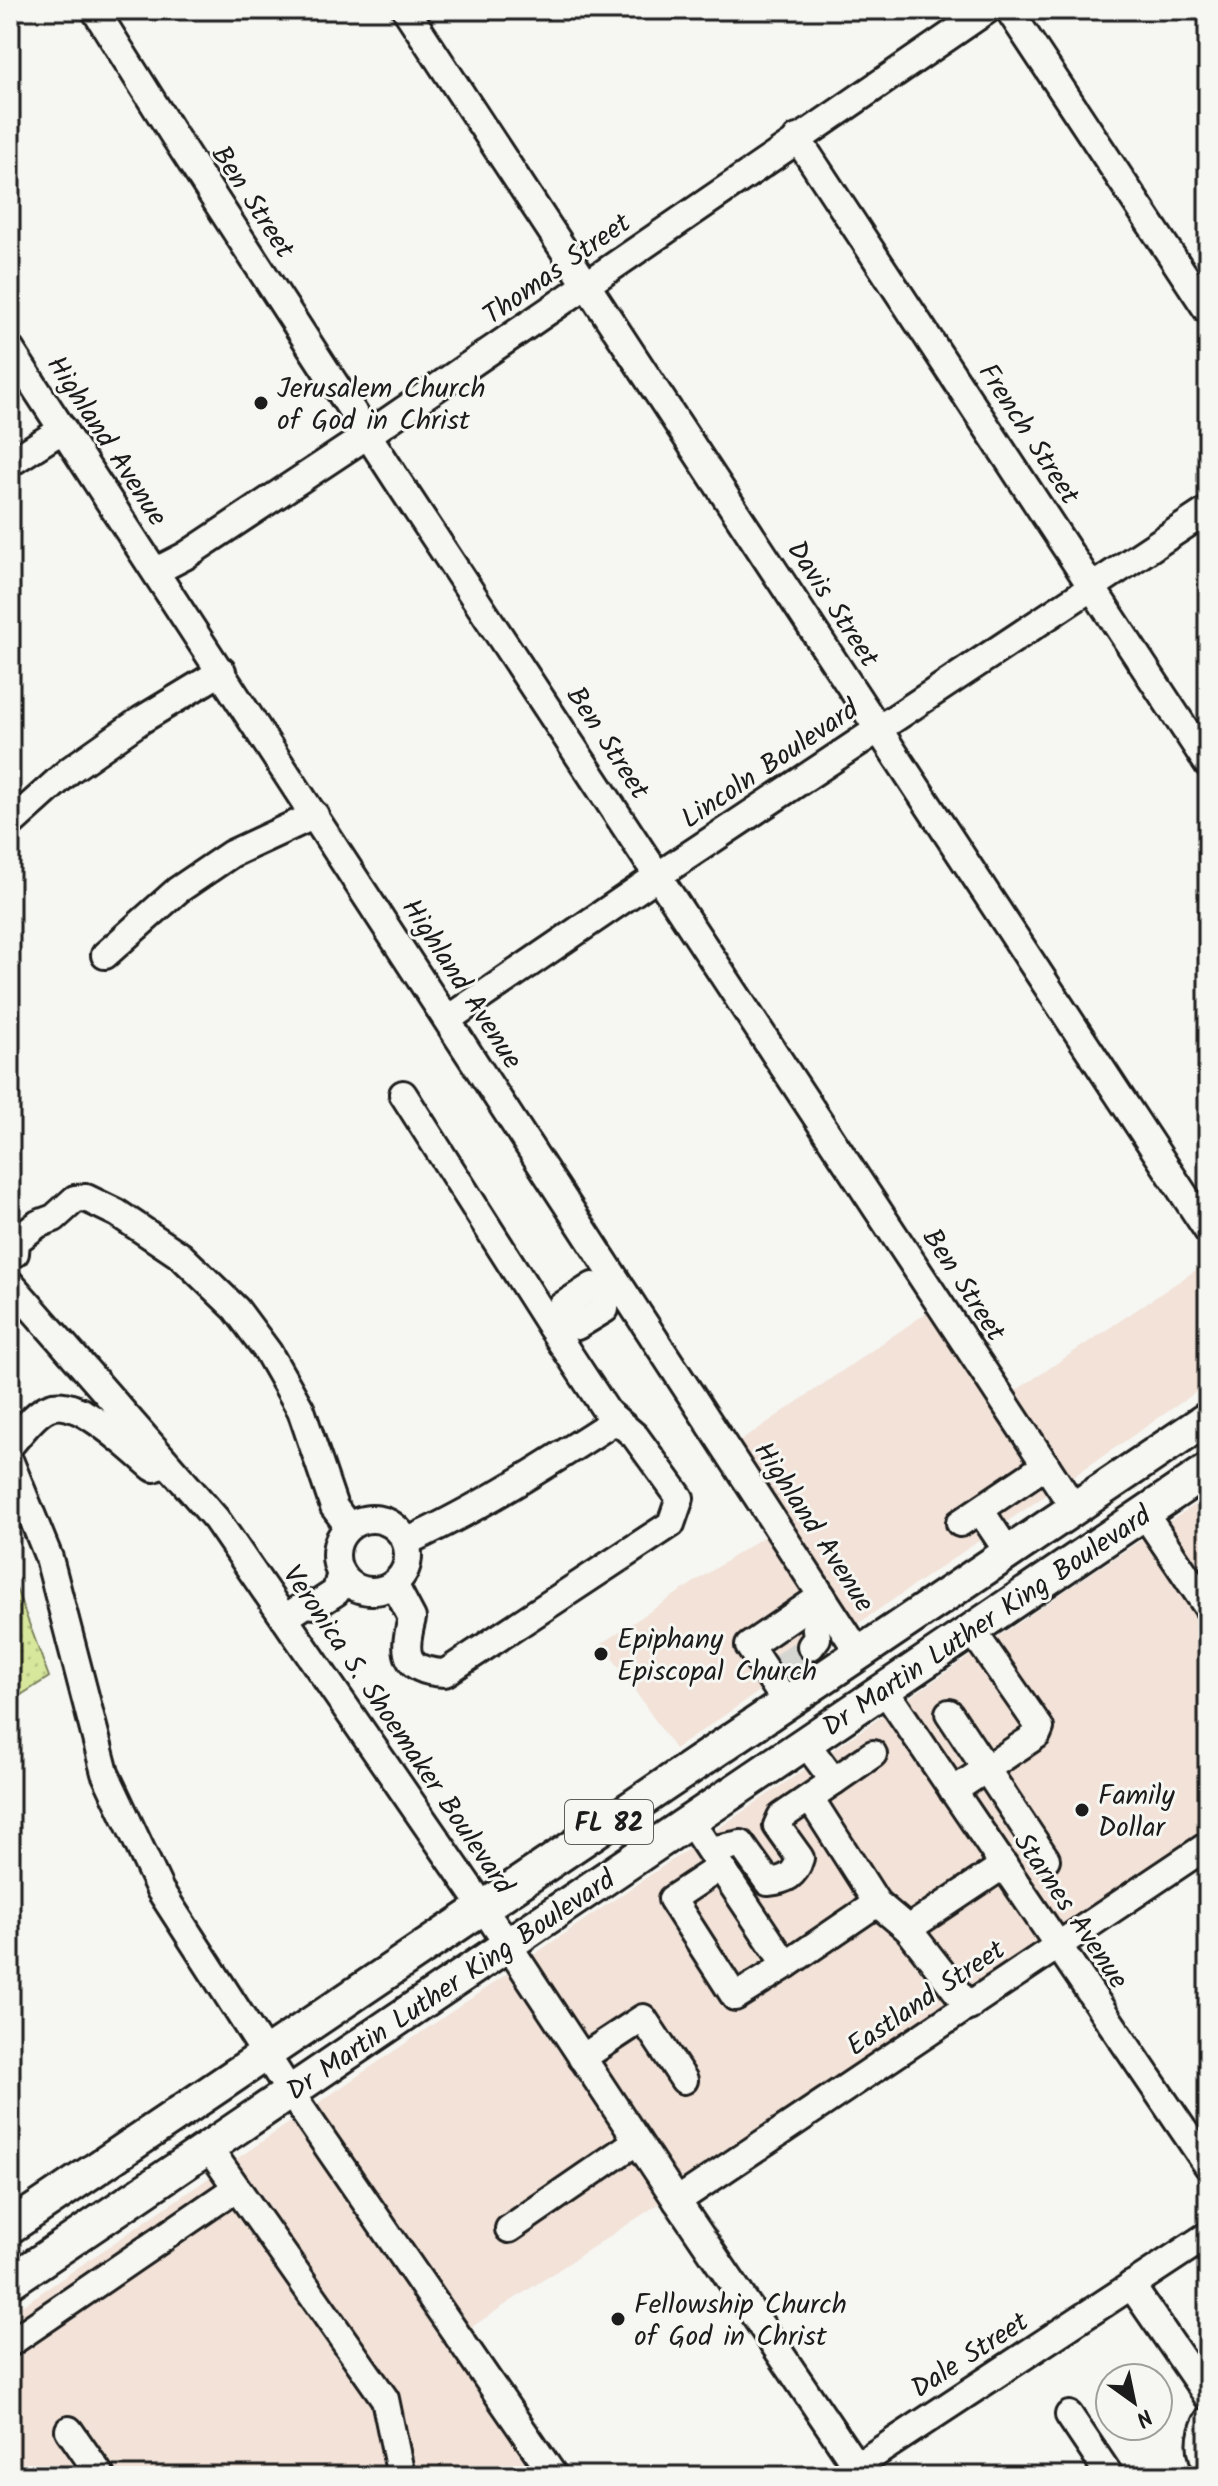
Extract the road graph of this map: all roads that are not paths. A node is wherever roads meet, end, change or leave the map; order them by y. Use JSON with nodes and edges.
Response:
{"nodes":[{"id":1,"x":95,"y":10,"type":"edge"},
{"id":2,"x":406,"y":10,"type":"edge"},
{"id":3,"x":987,"y":10,"type":"edge"},
{"id":4,"x":1009,"y":10,"type":"edge"},
{"id":5,"x":797,"y":138,"type":"junction"},
{"id":6,"x":587,"y":285,"type":"junction"},
{"id":7,"x":1208,"y":311,"type":"edge"},
{"id":8,"x":10,"y":349,"type":"edge"},
{"id":9,"x":63,"y":429,"type":"junction"},
{"id":10,"x":369,"y":434,"type":"junction"},
{"id":11,"x":10,"y":463,"type":"edge"},
{"id":12,"x":1208,"y":510,"type":"edge"},
{"id":13,"x":156,"y":571,"type":"junction"},
{"id":14,"x":1093,"y":587,"type":"junction"},
{"id":15,"x":222,"y":671,"type":"junction"},
{"id":16,"x":879,"y":729,"type":"junction"},
{"id":17,"x":1208,"y":764,"type":"edge"},
{"id":18,"x":315,"y":815,"type":"junction"},
{"id":19,"x":10,"y":824,"type":"edge"},
{"id":20,"x":659,"y":875,"type":"junction"},
{"id":21,"x":105,"y":955,"type":"dead end"},
{"id":22,"x":448,"y":1019,"type":"junction"},
{"id":23,"x":403,"y":1094,"type":"dead end"},
{"id":24,"x":1208,"y":1231,"type":"edge"},
{"id":25,"x":13,"y":1255,"type":"edge"},
{"id":26,"x":10,"y":1283,"type":"edge"},
{"id":27,"x":613,"y":1288,"type":"junction"},
{"id":28,"x":555,"y":1324,"type":"junction"},
{"id":29,"x":1208,"y":1418,"type":"edge"},
{"id":30,"x":616,"y":1420,"type":"junction"},
{"id":31,"x":10,"y":1445,"type":"edge"},
{"id":32,"x":10,"y":1462,"type":"edge"},
{"id":33,"x":1046,"y":1465,"type":"junction"},
{"id":34,"x":1208,"y":1470,"type":"edge"},
{"id":35,"x":1074,"y":1508,"type":"junction"},
{"id":36,"x":1144,"y":1513,"type":"junction"},
{"id":37,"x":216,"y":1519,"type":"junction"},
{"id":38,"x":349,"y":1527,"type":"junction"},
{"id":39,"x":406,"y":1542,"type":"junction"},
{"id":40,"x":1008,"y":1552,"type":"junction"},
{"id":41,"x":977,"y":1575,"type":"junction"},
{"id":42,"x":342,"y":1579,"type":"junction"},
{"id":43,"x":394,"y":1584,"type":"junction"},
{"id":44,"x":818,"y":1599,"type":"junction"},
{"id":45,"x":1208,"y":1608,"type":"edge"},
{"id":46,"x":295,"y":1611,"type":"junction"},
{"id":47,"x":972,"y":1630,"type":"junction"},
{"id":48,"x":811,"y":1646,"type":"dead end"},
{"id":49,"x":859,"y":1653,"type":"junction"},
{"id":50,"x":884,"y":1689,"type":"junction"},
{"id":51,"x":786,"y":1702,"type":"junction"},
{"id":52,"x":949,"y":1713,"type":"dead end"},
{"id":53,"x":837,"y":1721,"type":"junction"},
{"id":54,"x":805,"y":1742,"type":"junction"},
{"id":55,"x":873,"y":1754,"type":"dead end"},
{"id":56,"x":986,"y":1769,"type":"junction"},
{"id":57,"x":834,"y":1781,"type":"junction"},
{"id":58,"x":953,"y":1791,"type":"junction"},
{"id":59,"x":810,"y":1798,"type":"junction"},
{"id":60,"x":689,"y":1821,"type":"junction"},
{"id":61,"x":1024,"y":1825,"type":"junction"},
{"id":62,"x":1208,"y":1845,"type":"edge"},
{"id":63,"x":998,"y":1856,"type":"junction"},
{"id":64,"x":715,"y":1858,"type":"junction"},
{"id":65,"x":1046,"y":1859,"type":"dead end"},
{"id":66,"x":877,"y":1903,"type":"junction"},
{"id":67,"x":483,"y":1907,"type":"junction"},
{"id":68,"x":908,"y":1929,"type":"junction"},
{"id":69,"x":507,"y":1945,"type":"junction"},
{"id":70,"x":1058,"y":1945,"type":"junction"},
{"id":71,"x":786,"y":1965,"type":"junction"},
{"id":72,"x":969,"y":2007,"type":"junction"},
{"id":73,"x":265,"y":2054,"type":"junction"},
{"id":74,"x":582,"y":2058,"type":"junction"},
{"id":75,"x":684,"y":2080,"type":"dead end"},
{"id":76,"x":290,"y":2092,"type":"junction"},
{"id":77,"x":637,"y":2141,"type":"junction"},
{"id":78,"x":208,"y":2147,"type":"junction"},
{"id":79,"x":1208,"y":2166,"type":"edge"},
{"id":80,"x":236,"y":2188,"type":"junction"},
{"id":81,"x":677,"y":2201,"type":"junction"},
{"id":82,"x":10,"y":2227,"type":"edge"},
{"id":83,"x":509,"y":2229,"type":"dead end"},
{"id":84,"x":1208,"y":2235,"type":"edge"},
{"id":85,"x":10,"y":2282,"type":"edge"},
{"id":86,"x":1131,"y":2285,"type":"junction"},
{"id":87,"x":10,"y":2343,"type":"edge"},
{"id":88,"x":1208,"y":2397,"type":"edge"},
{"id":89,"x":1069,"y":2415,"type":"dead end"},
{"id":90,"x":1208,"y":2420,"type":"edge"},
{"id":91,"x":69,"y":2430,"type":"dead end"},
{"id":92,"x":1202,"y":2470,"type":"edge"},
{"id":93,"x":853,"y":2473,"type":"edge"},
{"id":94,"x":101,"y":2476,"type":"edge"},
{"id":95,"x":401,"y":2476,"type":"edge"},
{"id":96,"x":554,"y":2476,"type":"edge"},
{"id":97,"x":1110,"y":2476,"type":"edge"}],
"edges":[{"from":1,"to":10,"type":"street","name":"Ben Street"},
{"from":2,"to":6,"type":"street","name":"Davis Street"},
{"from":3,"to":5,"type":"street","name":"Thomas Street"},
{"from":4,"to":7,"type":"street"},
{"from":5,"to":6,"type":"street","name":"Thomas Street"},
{"from":5,"to":14,"type":"street","name":"French Street"},
{"from":6,"to":10,"type":"street","name":"Thomas Street"},
{"from":6,"to":16,"type":"street","name":"Davis Street"},
{"from":8,"to":9,"type":"street","name":"Highland Avenue"},
{"from":9,"to":11,"type":"street"},
{"from":9,"to":13,"type":"street","name":"Highland Avenue"},
{"from":10,"to":13,"type":"street","name":"Thomas Street"},
{"from":10,"to":20,"type":"street","name":"Ben Street"},
{"from":12,"to":14,"type":"street","name":"Lincoln Boulevard"},
{"from":13,"to":15,"type":"street","name":"Highland Avenue"},
{"from":14,"to":16,"type":"street","name":"Lincoln Boulevard"},
{"from":14,"to":17,"type":"street","name":"French Street"},
{"from":15,"to":18,"type":"street","name":"Highland Avenue"},
{"from":15,"to":19,"type":"street"},
{"from":16,"to":20,"type":"street","name":"Lincoln Boulevard"},
{"from":16,"to":24,"type":"street","name":"Davis Street"},
{"from":18,"to":21,"type":"street"},
{"from":18,"to":22,"type":"street","name":"Highland Avenue"},
{"from":20,"to":22,"type":"street","name":"Lincoln Boulevard"},
{"from":20,"to":33,"type":"street","name":"Ben Street"},
{"from":22,"to":27,"type":"street","name":"Highland Avenue"},
{"from":23,"to":28,"type":"street"},
{"from":25,"to":38,"type":"street"},
{"from":26,"to":37,"type":"street","name":"Veronica S. Shoemaker Boulevard"},
{"from":27,"to":28,"type":"street"},
{"from":27,"to":44,"type":"street","name":"Highland Avenue"},
{"from":28,"to":30,"type":"street"},
{"from":29,"to":35,"type":"main road","name":"Dr Martin Luther King Boulevard","number":"FL 82"},
{"from":30,"to":39,"type":"street"},
{"from":30,"to":43,"type":"street"},
{"from":31,"to":37,"type":"street"},
{"from":32,"to":73,"type":"street"},
{"from":33,"to":35,"type":"street","name":"Ben Street"},
{"from":33,"to":40,"type":"street"},
{"from":34,"to":36,"type":"main road","name":"Dr Martin Luther King Boulevard","number":"FL 82"},
{"from":35,"to":40,"type":"main road","name":"Dr Martin Luther King Boulevard","number":"FL 82"},
{"from":36,"to":45,"type":"street"},
{"from":36,"to":47,"type":"main road","name":"Dr Martin Luther King Boulevard","number":"FL 82"},
{"from":37,"to":46,"type":"street","name":"Veronica S. Shoemaker Boulevard"},
{"from":38,"to":39,"type":"street"},
{"from":38,"to":42,"type":"street"},
{"from":39,"to":43,"type":"street"},
{"from":40,"to":41,"type":"main road","name":"Dr Martin Luther King Boulevard","number":"FL 82"},
{"from":41,"to":49,"type":"main road","name":"Dr Martin Luther King Boulevard","number":"FL 82"},
{"from":41,"to":50,"type":"main road"},
{"from":42,"to":43,"type":"street"},
{"from":42,"to":46,"type":"street"},
{"from":44,"to":48,"type":"street"},
{"from":44,"to":49,"type":"street","name":"Highland Avenue"},
{"from":44,"to":51,"type":"street"},
{"from":46,"to":67,"type":"street","name":"Veronica S. Shoemaker Boulevard"},
{"from":47,"to":50,"type":"main road","name":"Dr Martin Luther King Boulevard","number":"FL 82"},
{"from":47,"to":56,"type":"street"},
{"from":49,"to":51,"type":"main road","name":"Dr Martin Luther King Boulevard","number":"FL 82"},
{"from":49,"to":53,"type":"main road"},
{"from":50,"to":53,"type":"main road","name":"Dr Martin Luther King Boulevard","number":"FL 82"},
{"from":50,"to":58,"type":"street","name":"Starnes Avenue"},
{"from":51,"to":67,"type":"main road","name":"Dr Martin Luther King Boulevard","number":"FL 82"},
{"from":52,"to":56,"type":"street"},
{"from":53,"to":54,"type":"main road","name":"Dr Martin Luther King Boulevard","number":"FL 82"},
{"from":54,"to":57,"type":"street"},
{"from":54,"to":60,"type":"main road","name":"Dr Martin Luther King Boulevard","number":"FL 82"},
{"from":55,"to":57,"type":"street"},
{"from":56,"to":58,"type":"street"},
{"from":56,"to":61,"type":"street"},
{"from":57,"to":59,"type":"street"},
{"from":58,"to":63,"type":"street","name":"Starnes Avenue"},
{"from":59,"to":64,"type":"street"},
{"from":59,"to":66,"type":"street"},
{"from":60,"to":64,"type":"street"},
{"from":60,"to":69,"type":"main road","name":"Dr Martin Luther King Boulevard","number":"FL 82"},
{"from":61,"to":63,"type":"street"},
{"from":61,"to":65,"type":"street"},
{"from":62,"to":70,"type":"street","name":"Eastland Street"},
{"from":63,"to":68,"type":"street"},
{"from":63,"to":70,"type":"street","name":"Starnes Avenue"},
{"from":64,"to":71,"type":"street"},
{"from":64,"to":71,"type":"street"},
{"from":66,"to":68,"type":"street"},
{"from":66,"to":71,"type":"street"},
{"from":67,"to":69,"type":"street","name":"Veronica S. Shoemaker Boulevard"},
{"from":67,"to":73,"type":"main road","name":"Dr Martin Luther King Boulevard","number":"FL 82"},
{"from":68,"to":72,"type":"street"},
{"from":69,"to":74,"type":"street","name":"Veronica S. Shoemaker Boulevard"},
{"from":69,"to":76,"type":"main road","name":"Dr Martin Luther King Boulevard","number":"FL 82"},
{"from":70,"to":72,"type":"street","name":"Eastland Street"},
{"from":70,"to":79,"type":"street","name":"Starnes Avenue"},
{"from":72,"to":81,"type":"street","name":"Eastland Street"},
{"from":73,"to":76,"type":"street"},
{"from":73,"to":82,"type":"main road","name":"Dr Martin Luther King Boulevard","number":"FL 82"},
{"from":74,"to":75,"type":"street"},
{"from":74,"to":77,"type":"street","name":"Veronica S. Shoemaker Boulevard"},
{"from":76,"to":78,"type":"main road","name":"Dr Martin Luther King Boulevard","number":"FL 82"},
{"from":76,"to":96,"type":"street"},
{"from":77,"to":81,"type":"street","name":"Veronica S. Shoemaker Boulevard"},
{"from":77,"to":83,"type":"street"},
{"from":78,"to":80,"type":"street"},
{"from":78,"to":85,"type":"main road","name":"Dr Martin Luther King Boulevard","number":"FL 82"},
{"from":80,"to":87,"type":"street"},
{"from":80,"to":95,"type":"street"},
{"from":81,"to":93,"type":"street","name":"Veronica S. Shoemaker Boulevard"},
{"from":84,"to":86,"type":"street","name":"Dale Street"},
{"from":86,"to":88,"type":"street"},
{"from":86,"to":93,"type":"street","name":"Dale Street"},
{"from":89,"to":97,"type":"street"},
{"from":90,"to":92,"type":"street"},
{"from":91,"to":94,"type":"street"}]}
